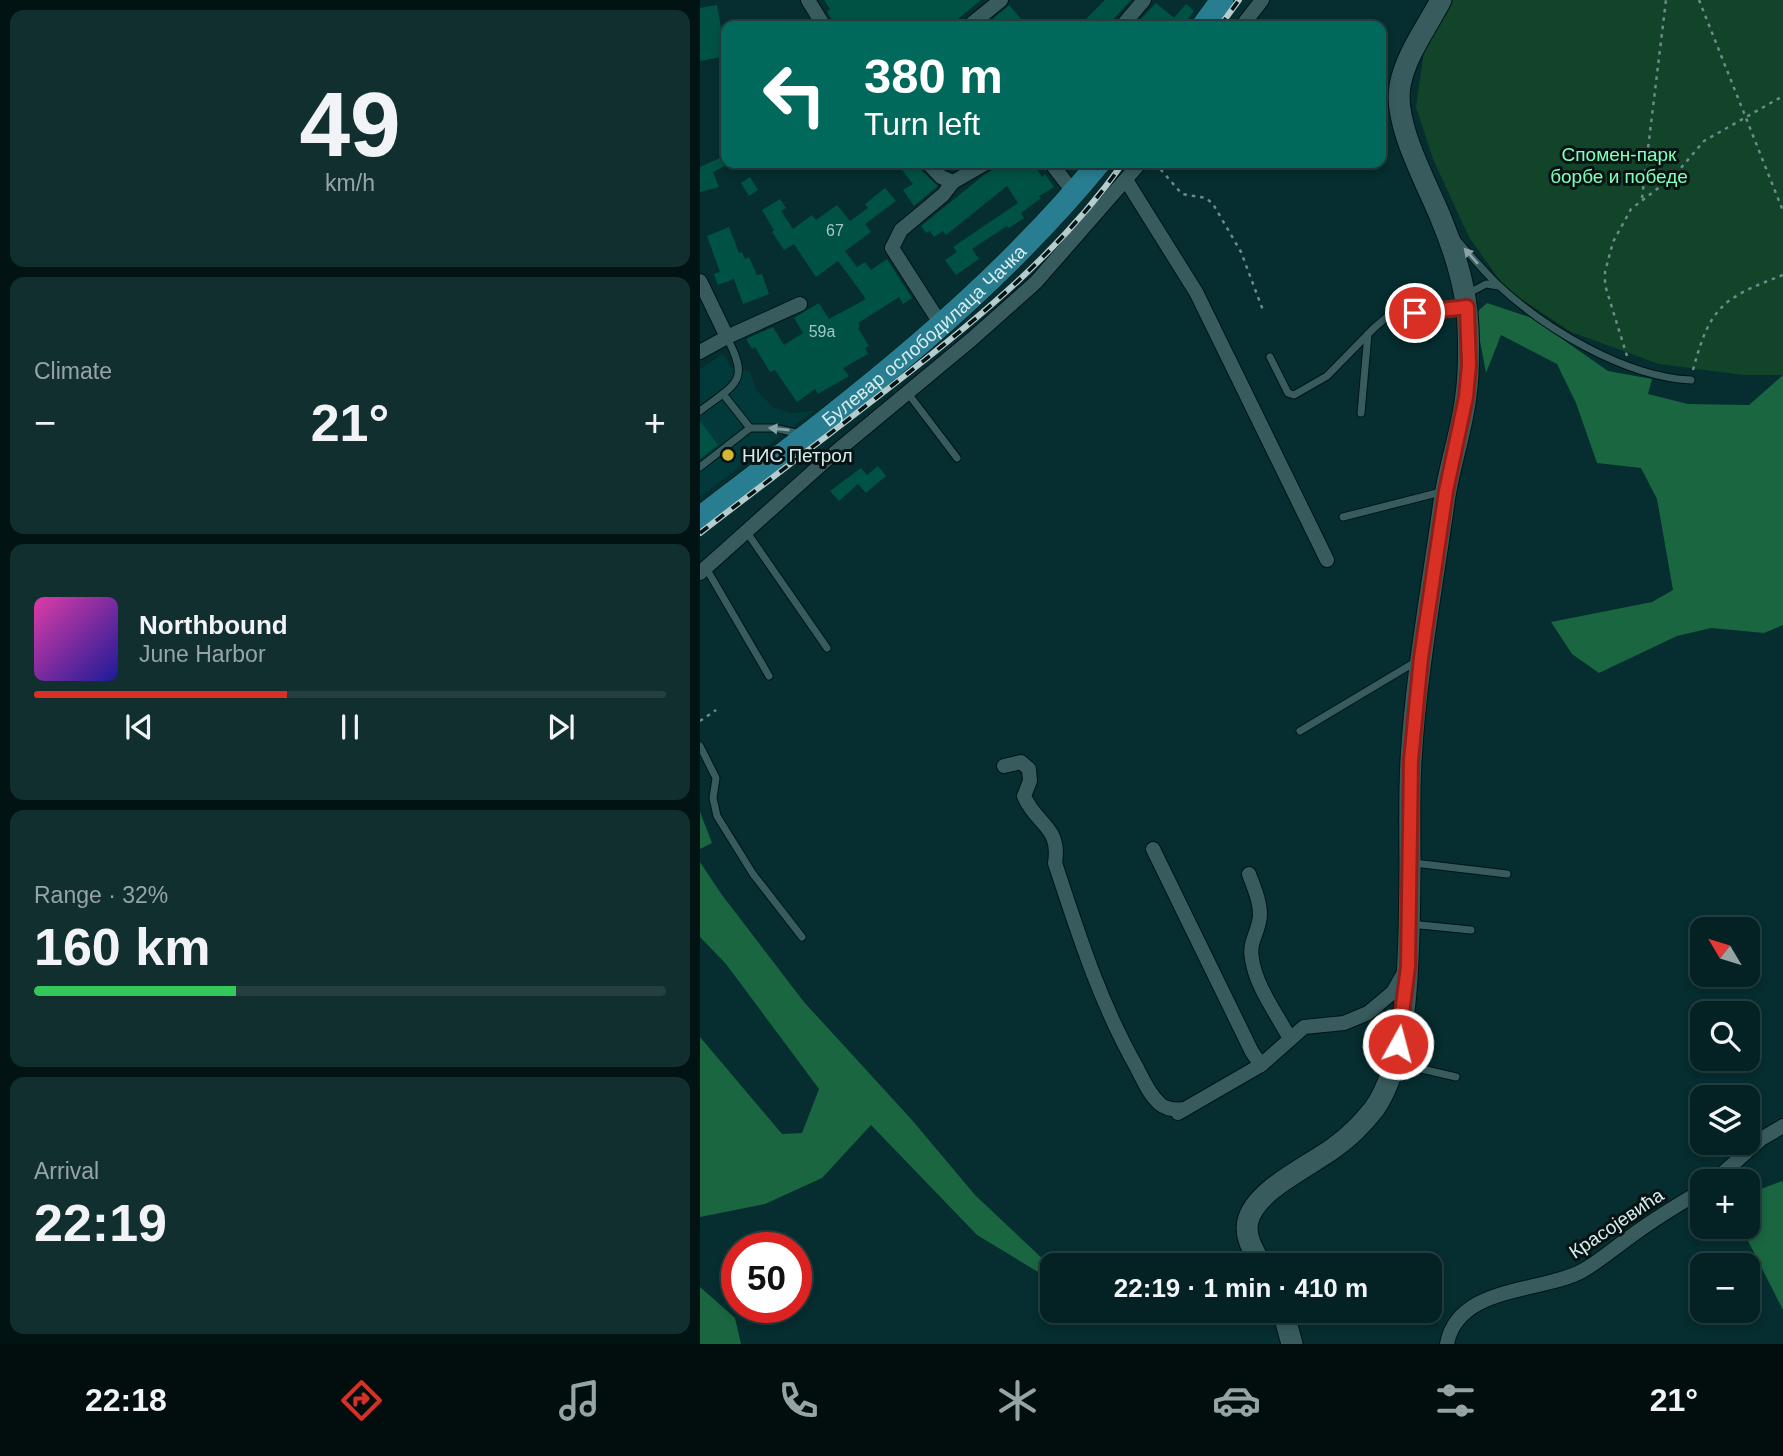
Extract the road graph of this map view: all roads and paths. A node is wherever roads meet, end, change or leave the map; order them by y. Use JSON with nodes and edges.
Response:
{"nodes":[{"id":1,"x":808,"y":0,"type":"edge"},
{"id":2,"x":1001,"y":0,"type":"edge"},
{"id":3,"x":1144,"y":0,"type":"edge"},
{"id":4,"x":1222,"y":0,"type":"edge"},
{"id":5,"x":1262,"y":0,"type":"edge"},
{"id":6,"x":1441,"y":0,"type":"edge"},
{"id":7,"x":1666,"y":0,"type":"edge"},
{"id":8,"x":1699,"y":0,"type":"edge"},
{"id":9,"x":821,"y":21,"type":"edge"},
{"id":10,"x":975,"y":21,"type":"edge"},
{"id":11,"x":1126,"y":21,"type":"edge"},
{"id":12,"x":1207,"y":21,"type":"edge"},
{"id":13,"x":1246,"y":21,"type":"edge"},
{"id":14,"x":1783,"y":96,"type":"edge"},
{"id":15,"x":1746,"y":118,"type":"junction"},
{"id":16,"x":933,"y":168,"type":"edge"},
{"id":17,"x":977,"y":168,"type":"edge"},
{"id":18,"x":1055,"y":168,"type":"edge"},
{"id":19,"x":1095,"y":168,"type":"edge"},
{"id":20,"x":1136,"y":168,"type":"edge"},
{"id":21,"x":1160,"y":168,"type":"edge"},
{"id":22,"x":1126,"y":180,"type":"junction"},
{"id":23,"x":953,"y":182,"type":"junction"},
{"id":24,"x":1074,"y":193,"type":"junction"},
{"id":25,"x":1642,"y":199,"type":"junction"},
{"id":26,"x":1783,"y":211,"type":"edge"},
{"id":27,"x":1444,"y":225,"type":"junction"},
{"id":28,"x":1783,"y":275,"type":"edge"},
{"id":29,"x":700,"y":281,"type":"edge"},
{"id":30,"x":1500,"y":286,"type":"junction"},
{"id":31,"x":1466,"y":302,"type":"junction"},
{"id":32,"x":800,"y":304,"type":"dead end"},
{"id":33,"x":1264,"y":313,"type":"dead end"},
{"id":34,"x":942,"y":326,"type":"junction"},
{"id":35,"x":1368,"y":334,"type":"junction"},
{"id":36,"x":727,"y":337,"type":"junction"},
{"id":37,"x":700,"y":352,"type":"edge"},
{"id":38,"x":1270,"y":357,"type":"dead end"},
{"id":39,"x":1630,"y":366,"type":"junction"},
{"id":40,"x":1691,"y":380,"type":"joint"},
{"id":41,"x":907,"y":392,"type":"junction"},
{"id":42,"x":723,"y":394,"type":"junction"},
{"id":43,"x":700,"y":411,"type":"edge"},
{"id":44,"x":1361,"y":413,"type":"dead end"},
{"id":45,"x":750,"y":428,"type":"junction"},
{"id":46,"x":807,"y":435,"type":"junction"},
{"id":47,"x":957,"y":458,"type":"dead end"},
{"id":48,"x":700,"y":467,"type":"edge"},
{"id":49,"x":1446,"y":491,"type":"junction"},
{"id":50,"x":1343,"y":517,"type":"dead end"},
{"id":51,"x":700,"y":518,"type":"edge"},
{"id":52,"x":746,"y":531,"type":"junction"},
{"id":53,"x":1327,"y":560,"type":"dead end"},
{"id":54,"x":703,"y":570,"type":"edge"},
{"id":55,"x":827,"y":648,"type":"dead end"},
{"id":56,"x":1421,"y":658,"type":"junction"},
{"id":57,"x":769,"y":676,"type":"dead end"},
{"id":58,"x":716,"y":710,"type":"dead end"},
{"id":59,"x":700,"y":721,"type":"edge"},
{"id":60,"x":1300,"y":731,"type":"dead end"},
{"id":61,"x":700,"y":746,"type":"edge"},
{"id":62,"x":1004,"y":765,"type":"dead end"},
{"id":63,"x":1153,"y":849,"type":"dead end"},
{"id":64,"x":1410,"y":862,"type":"junction"},
{"id":65,"x":1249,"y":874,"type":"dead end"},
{"id":66,"x":1507,"y":874,"type":"dead end"},
{"id":67,"x":1409,"y":924,"type":"junction"},
{"id":68,"x":1471,"y":930,"type":"dead end"},
{"id":69,"x":802,"y":937,"type":"dead end"},
{"id":70,"x":1408,"y":967,"type":"junction"},
{"id":71,"x":1290,"y":1038,"type":"junction"},
{"id":72,"x":1395,"y":1063,"type":"junction"},
{"id":73,"x":1261,"y":1065,"type":"junction"},
{"id":74,"x":1456,"y":1077,"type":"dead end"},
{"id":75,"x":1783,"y":1126,"type":"edge"},
{"id":76,"x":1728,"y":1169,"type":"edge"},
{"id":77,"x":1690,"y":1198,"type":"edge"},
{"id":78,"x":1256,"y":1253,"type":"edge"},
{"id":79,"x":1287,"y":1323,"type":"edge"},
{"id":80,"x":1293,"y":1344,"type":"edge"},
{"id":81,"x":1447,"y":1344,"type":"edge"}],
"edges":[{"from":1,"to":9,"type":"street"},
{"from":2,"to":10,"type":"street"},
{"from":3,"to":11,"type":"street"},
{"from":4,"to":12,"type":"main road"},
{"from":5,"to":13,"type":"street"},
{"from":6,"to":27,"type":"main road"},
{"from":7,"to":25,"type":"path"},
{"from":8,"to":15,"type":"path"},
{"from":14,"to":15,"type":"path"},
{"from":15,"to":25,"type":"path"},
{"from":15,"to":26,"type":"path"},
{"from":16,"to":23,"type":"street"},
{"from":17,"to":23,"type":"street"},
{"from":18,"to":24,"type":"street"},
{"from":19,"to":24,"type":"main road","name":"Булевар ослободилаца Чачка"},
{"from":20,"to":22,"type":"street"},
{"from":21,"to":33,"type":"path"},
{"from":22,"to":41,"type":"street"},
{"from":22,"to":53,"type":"street"},
{"from":23,"to":34,"type":"street"},
{"from":24,"to":34,"type":"main road","name":"Булевар ослободилаца Чачка"},
{"from":25,"to":39,"type":"path"},
{"from":30,"to":27,"type":"lane","one_way":true},
{"from":27,"to":31,"type":"main road"},
{"from":28,"to":40,"type":"path"},
{"from":29,"to":36,"type":"street"},
{"from":30,"to":31,"type":"lane"},
{"from":30,"to":39,"type":"lane"},
{"from":31,"to":35,"type":"lane"},
{"from":31,"to":49,"type":"main road"},
{"from":32,"to":36,"type":"street"},
{"from":34,"to":46,"type":"main road","name":"Булевар ослободилаца Чачка"},
{"from":35,"to":38,"type":"lane"},
{"from":35,"to":44,"type":"lane"},
{"from":36,"to":37,"type":"street"},
{"from":36,"to":42,"type":"lane"},
{"from":39,"to":40,"type":"lane"},
{"from":41,"to":47,"type":"lane"},
{"from":41,"to":52,"type":"street"},
{"from":42,"to":43,"type":"lane"},
{"from":42,"to":45,"type":"lane"},
{"from":46,"to":45,"type":"lane","one_way":true},
{"from":45,"to":48,"type":"lane"},
{"from":46,"to":51,"type":"main road","name":"Булевар ослободилаца Чачка"},
{"from":49,"to":50,"type":"lane"},
{"from":49,"to":56,"type":"main road"},
{"from":52,"to":54,"type":"street"},
{"from":52,"to":55,"type":"lane"},
{"from":54,"to":57,"type":"lane"},
{"from":56,"to":60,"type":"lane"},
{"from":56,"to":64,"type":"main road"},
{"from":58,"to":59,"type":"path"},
{"from":61,"to":69,"type":"lane"},
{"from":62,"to":73,"type":"street"},
{"from":63,"to":73,"type":"street"},
{"from":64,"to":66,"type":"lane"},
{"from":64,"to":67,"type":"main road"},
{"from":65,"to":71,"type":"street"},
{"from":67,"to":68,"type":"lane"},
{"from":67,"to":70,"type":"main road"},
{"from":70,"to":71,"type":"street"},
{"from":70,"to":72,"type":"main road"},
{"from":71,"to":73,"type":"street"},
{"from":72,"to":74,"type":"lane"},
{"from":72,"to":78,"type":"main road"},
{"from":75,"to":76,"type":"street"},
{"from":77,"to":81,"type":"street","name":"Красојевића"},
{"from":79,"to":80,"type":"main road"}]}
